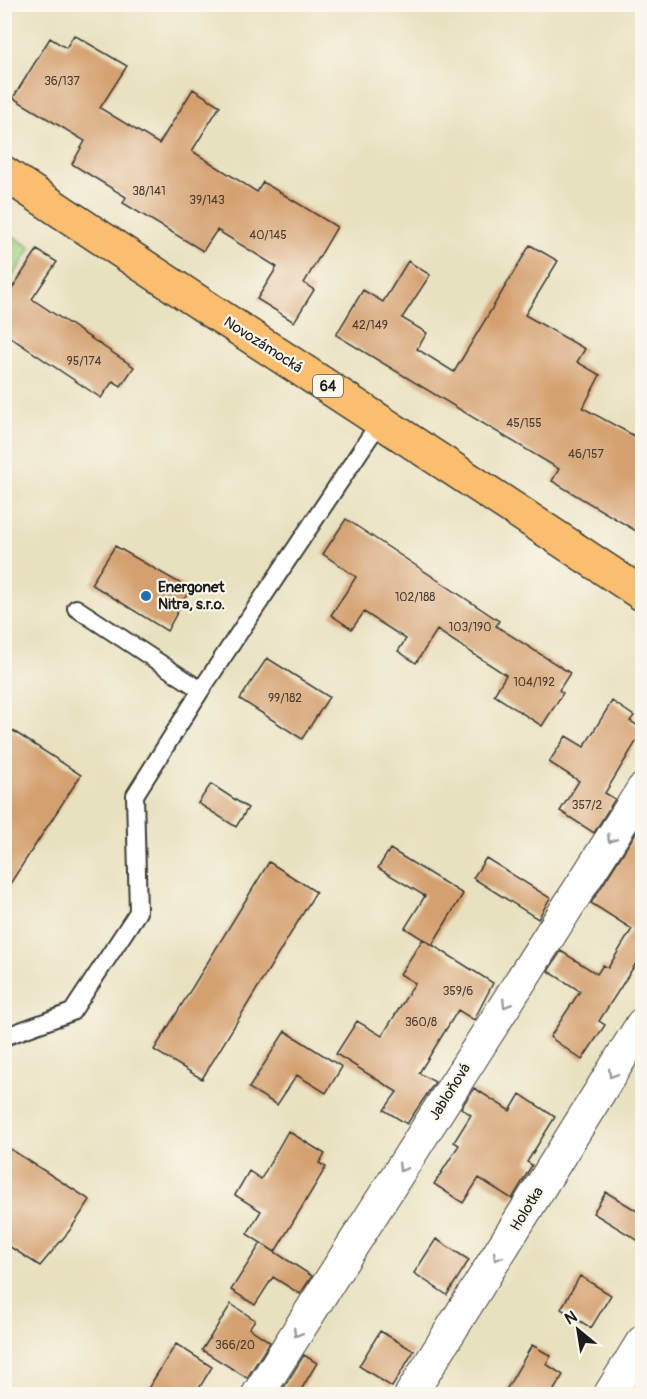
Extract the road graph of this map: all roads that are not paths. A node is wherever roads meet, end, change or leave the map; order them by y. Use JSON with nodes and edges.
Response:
{"nodes":[{"id":1,"x":4,"y":173,"type":"edge"},
{"id":2,"x":381,"y":420,"type":"junction"},
{"id":3,"x":642,"y":594,"type":"edge"},
{"id":4,"x":76,"y":608,"type":"dead end"},
{"id":5,"x":201,"y":690,"type":"junction"},
{"id":6,"x":642,"y":790,"type":"edge"},
{"id":7,"x":642,"y":1024,"type":"edge"},
{"id":8,"x":4,"y":1037,"type":"edge"},
{"id":9,"x":642,"y":1342,"type":"edge"},
{"id":10,"x":258,"y":1395,"type":"edge"},
{"id":11,"x":411,"y":1395,"type":"edge"},
{"id":12,"x":610,"y":1395,"type":"edge"}],
"edges":[{"from":1,"to":2,"type":"main road","name":"Novozámocká","number":"64"},
{"from":2,"to":3,"type":"main road","name":"Novozámocká","number":"64"},
{"from":2,"to":5,"type":"lane"},
{"from":4,"to":5,"type":"lane"},
{"from":5,"to":8,"type":"lane"},
{"from":6,"to":10,"type":"street","name":"Jabloňová","one_way":true},
{"from":7,"to":11,"type":"street","name":"Holotka","one_way":true},
{"from":9,"to":12,"type":"street"}]}
